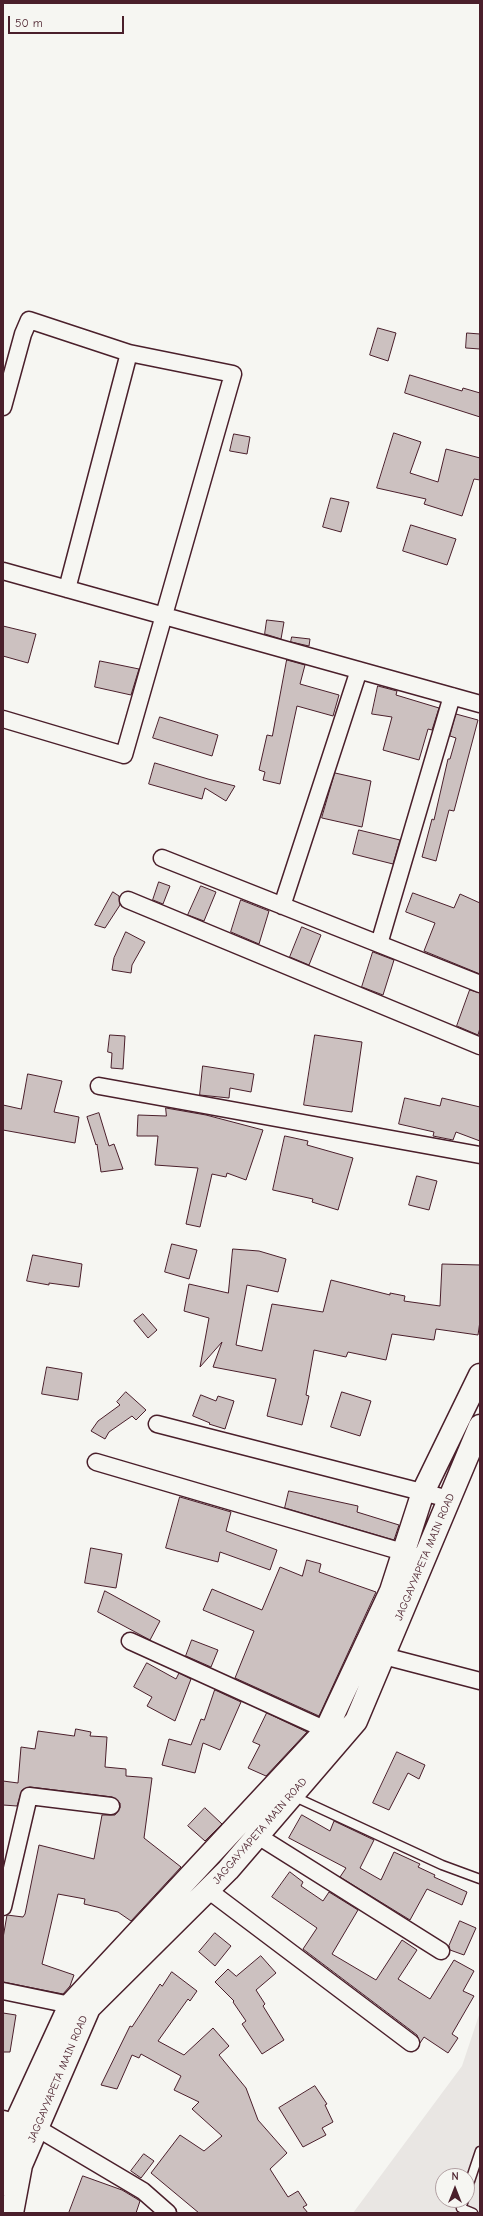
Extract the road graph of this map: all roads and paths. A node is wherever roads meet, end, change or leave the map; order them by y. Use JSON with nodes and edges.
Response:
{"nodes":[{"id":1,"x":129,"y":353,"type":"junction"},
{"id":2,"x":3,"y":407,"type":"edge"},
{"id":3,"x":3,"y":571,"type":"edge"},
{"id":4,"x":67,"y":589,"type":"junction"},
{"id":5,"x":165,"y":616,"type":"junction"},
{"id":6,"x":359,"y":670,"type":"junction"},
{"id":7,"x":452,"y":696,"type":"junction"},
{"id":8,"x":480,"y":704,"type":"edge"},
{"id":9,"x":3,"y":719,"type":"edge"},
{"id":10,"x":162,"y":858,"type":"dead end"},
{"id":11,"x":128,"y":900,"type":"dead end"},
{"id":12,"x":282,"y":906,"type":"junction"},
{"id":13,"x":379,"y":944,"type":"junction"},
{"id":14,"x":480,"y":984,"type":"edge"},
{"id":15,"x":480,"y":1046,"type":"edge"},
{"id":16,"x":98,"y":1086,"type":"dead end"},
{"id":17,"x":480,"y":1155,"type":"edge"},
{"id":18,"x":480,"y":1376,"type":"edge"},
{"id":19,"x":157,"y":1424,"type":"dead end"},
{"id":20,"x":480,"y":1426,"type":"edge"},
{"id":21,"x":96,"y":1462,"type":"dead end"},
{"id":22,"x":423,"y":1492,"type":"junction"},
{"id":23,"x":449,"y":1499,"type":"junction"},
{"id":24,"x":404,"y":1552,"type":"junction"},
{"id":25,"x":426,"y":1558,"type":"junction"},
{"id":26,"x":130,"y":1641,"type":"dead end"},
{"id":27,"x":384,"y":1656,"type":"junction"},
{"id":28,"x":480,"y":1681,"type":"edge"},
{"id":29,"x":334,"y":1734,"type":"junction"},
{"id":30,"x":292,"y":1795,"type":"junction"},
{"id":31,"x":111,"y":1806,"type":"dead end"},
{"id":32,"x":258,"y":1836,"type":"junction"},
{"id":33,"x":480,"y":1879,"type":"edge"},
{"id":34,"x":208,"y":1890,"type":"junction"},
{"id":35,"x":3,"y":1907,"type":"edge"},
{"id":36,"x":441,"y":1951,"type":"dead end"},
{"id":37,"x":3,"y":1990,"type":"edge"},
{"id":38,"x":80,"y":2007,"type":"junction"},
{"id":39,"x":411,"y":2043,"type":"dead end"},
{"id":40,"x":9,"y":2120,"type":"edge"},
{"id":41,"x":37,"y":2128,"type":"junction"},
{"id":42,"x":480,"y":2151,"type":"edge"},
{"id":43,"x":474,"y":2168,"type":"edge"},
{"id":44,"x":3,"y":2184,"type":"edge"},
{"id":45,"x":461,"y":2208,"type":"edge"},
{"id":46,"x":12,"y":2213,"type":"edge"},
{"id":47,"x":168,"y":2213,"type":"edge"},
{"id":48,"x":473,"y":2213,"type":"edge"}],
"edges":[{"from":1,"to":2,"type":"street"},
{"from":1,"to":4,"type":"street"},
{"from":1,"to":5,"type":"street"},
{"from":3,"to":4,"type":"street"},
{"from":4,"to":5,"type":"street"},
{"from":5,"to":6,"type":"street"},
{"from":5,"to":9,"type":"street"},
{"from":6,"to":7,"type":"street"},
{"from":6,"to":12,"type":"street"},
{"from":7,"to":8,"type":"street"},
{"from":7,"to":13,"type":"street"},
{"from":10,"to":12,"type":"street"},
{"from":11,"to":15,"type":"street"},
{"from":12,"to":13,"type":"street"},
{"from":13,"to":14,"type":"street"},
{"from":16,"to":17,"type":"street"},
{"from":18,"to":22,"type":"main road"},
{"from":19,"to":22,"type":"street"},
{"from":20,"to":23,"type":"main road","name":"JAGGAYYAPETA MAIN ROAD"},
{"from":21,"to":24,"type":"street"},
{"from":22,"to":23,"type":"street"},
{"from":22,"to":24,"type":"main road"},
{"from":23,"to":25,"type":"main road","name":"JAGGAYYAPETA MAIN ROAD"},
{"from":24,"to":25,"type":"street"},
{"from":24,"to":29,"type":"main road"},
{"from":25,"to":27,"type":"main road","name":"JAGGAYYAPETA MAIN ROAD"},
{"from":26,"to":29,"type":"street"},
{"from":27,"to":28,"type":"street"},
{"from":27,"to":29,"type":"main road","name":"JAGGAYYAPETA MAIN ROAD"},
{"from":29,"to":30,"type":"main road","name":"JAGGAYYAPETA MAIN ROAD"},
{"from":29,"to":38,"type":"main road"},
{"from":30,"to":32,"type":"main road","name":"JAGGAYYAPETA MAIN ROAD"},
{"from":30,"to":33,"type":"lane"},
{"from":31,"to":35,"type":"street"},
{"from":32,"to":34,"type":"main road","name":"JAGGAYYAPETA MAIN ROAD"},
{"from":32,"to":36,"type":"street"},
{"from":34,"to":38,"type":"main road","name":"JAGGAYYAPETA MAIN ROAD"},
{"from":34,"to":39,"type":"street"},
{"from":37,"to":38,"type":"street"},
{"from":38,"to":40,"type":"main road"},
{"from":38,"to":41,"type":"main road","name":"JAGGAYYAPETA MAIN ROAD"},
{"from":40,"to":41,"type":"street"},
{"from":40,"to":44,"type":"main road"},
{"from":41,"to":46,"type":"main road","name":"JAGGAYYAPETA MAIN ROAD"},
{"from":41,"to":47,"type":"street"},
{"from":42,"to":43,"type":"lane"},
{"from":45,"to":48,"type":"lane"}]}
